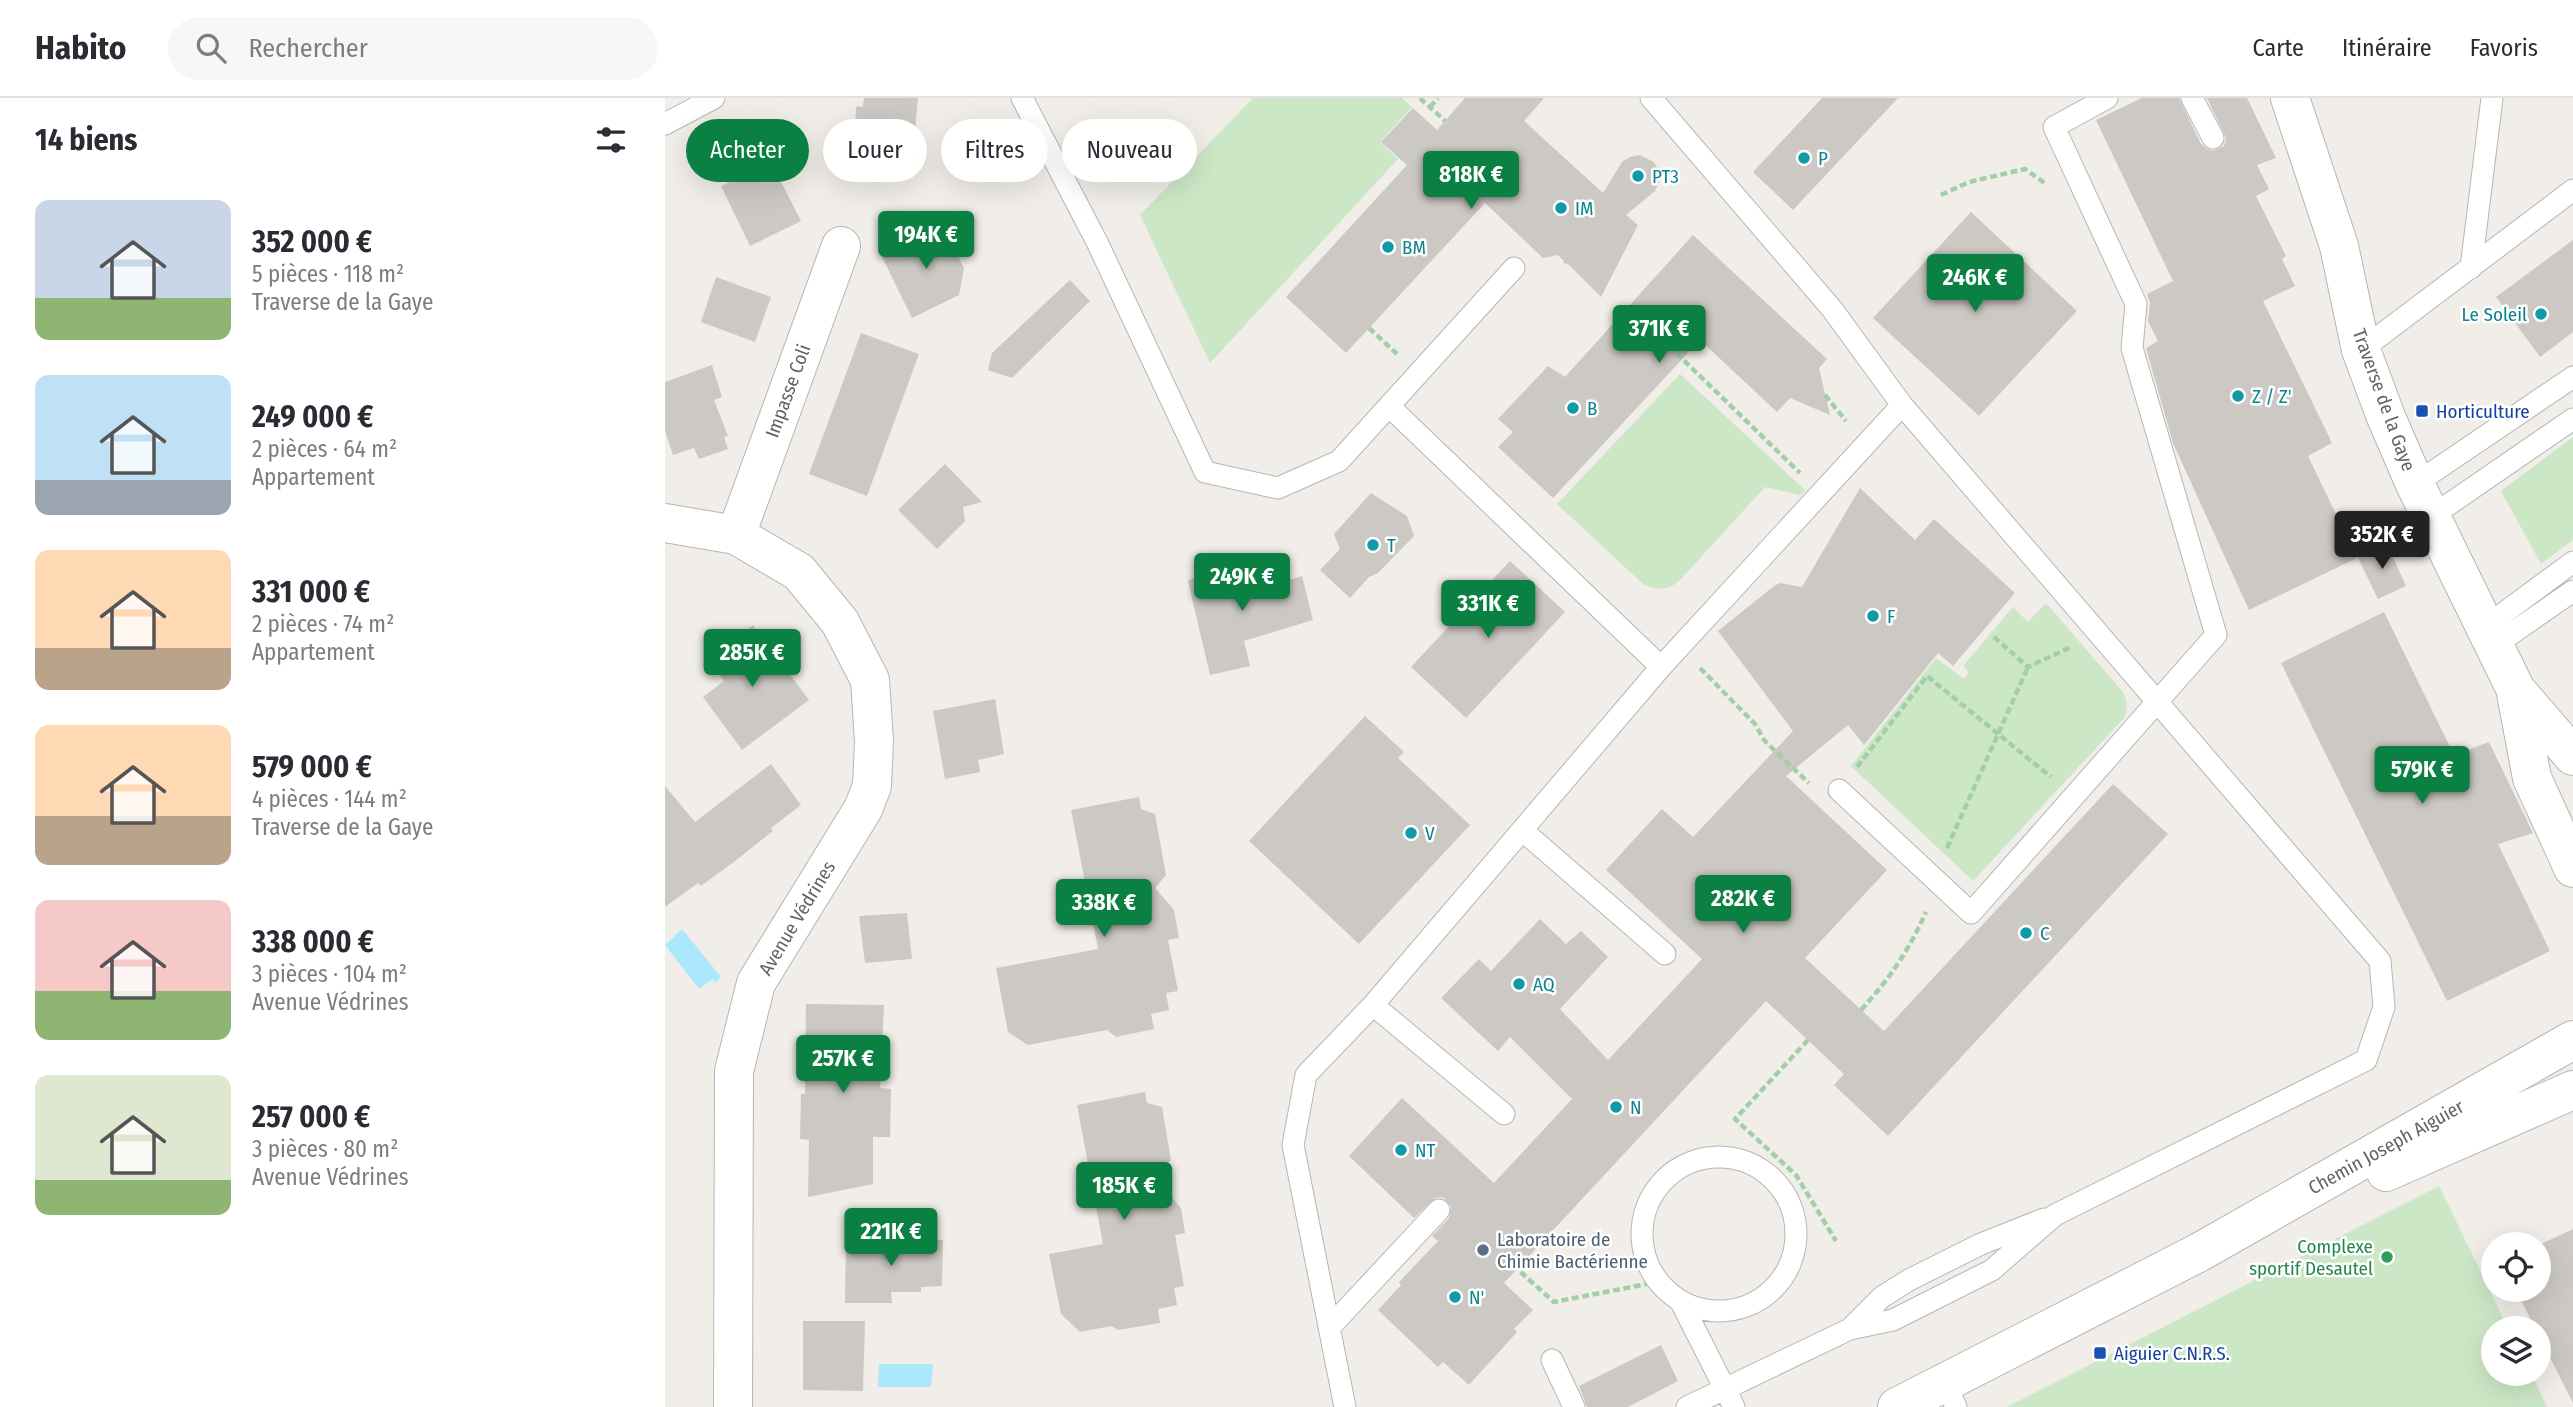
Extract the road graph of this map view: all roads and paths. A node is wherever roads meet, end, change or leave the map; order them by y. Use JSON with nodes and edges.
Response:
{"nodes":[{"id":1,"x":715,"y":98,"type":"edge"},
{"id":2,"x":1023,"y":98,"type":"edge"},
{"id":3,"x":1420,"y":98,"type":"edge"},
{"id":4,"x":1438,"y":98,"type":"edge"},
{"id":5,"x":1651,"y":98,"type":"edge"},
{"id":6,"x":2107,"y":98,"type":"edge"},
{"id":7,"x":2192,"y":98,"type":"edge"},
{"id":8,"x":2290,"y":98,"type":"edge"},
{"id":9,"x":2493,"y":98,"type":"edge"},
{"id":10,"x":1430,"y":107,"type":"junction"},
{"id":11,"x":1445,"y":121,"type":"dead end"},
{"id":12,"x":665,"y":124,"type":"edge"},
{"id":13,"x":2213,"y":138,"type":"dead end"},
{"id":14,"x":2082,"y":187,"type":"junction"},
{"id":15,"x":2573,"y":190,"type":"edge"},
{"id":16,"x":1941,"y":195,"type":"dead end"},
{"id":17,"x":841,"y":246,"type":"dead end"},
{"id":18,"x":1514,"y":268,"type":"dead end"},
{"id":19,"x":2471,"y":268,"type":"junction"},
{"id":20,"x":1369,"y":328,"type":"dead end"},
{"id":21,"x":1382,"y":340,"type":"dead end"},
{"id":22,"x":1669,"y":345,"type":"dead end"},
{"id":23,"x":2361,"y":350,"type":"junction"},
{"id":24,"x":2573,"y":377,"type":"edge"},
{"id":25,"x":1902,"y":405,"type":"junction"},
{"id":26,"x":1390,"y":407,"type":"junction"},
{"id":27,"x":2573,"y":418,"type":"edge"},
{"id":28,"x":1821,"y":493,"type":"junction"},
{"id":29,"x":2423,"y":500,"type":"junction"},
{"id":30,"x":665,"y":523,"type":"edge"},
{"id":31,"x":736,"y":535,"type":"junction"},
{"id":32,"x":2573,"y":562,"type":"edge"},
{"id":33,"x":2573,"y":591,"type":"edge"},
{"id":34,"x":2490,"y":636,"type":"junction"},
{"id":35,"x":1994,"y":637,"type":"dead end"},
{"id":36,"x":2073,"y":646,"type":"dead end"},
{"id":37,"x":1679,"y":648,"type":"junction"},
{"id":38,"x":1661,"y":667,"type":"junction"},
{"id":39,"x":2028,"y":667,"type":"junction"},
{"id":40,"x":2515,"y":688,"type":"junction"},
{"id":41,"x":2158,"y":701,"type":"junction"},
{"id":42,"x":1998,"y":733,"type":"junction"},
{"id":43,"x":2573,"y":756,"type":"edge"},
{"id":44,"x":1839,"y":790,"type":"junction"},
{"id":45,"x":2074,"y":796,"type":"junction"},
{"id":46,"x":1523,"y":831,"type":"junction"},
{"id":47,"x":2573,"y":869,"type":"edge"},
{"id":48,"x":1934,"y":878,"type":"junction"},
{"id":49,"x":1665,"y":954,"type":"dead end"},
{"id":50,"x":1373,"y":1005,"type":"junction"},
{"id":51,"x":1861,"y":1010,"type":"dead end"},
{"id":52,"x":1808,"y":1040,"type":"dead end"},
{"id":53,"x":2573,"y":1040,"type":"edge"},
{"id":54,"x":2573,"y":1090,"type":"edge"},
{"id":55,"x":1504,"y":1114,"type":"dead end"},
{"id":56,"x":1439,"y":1210,"type":"dead end"},
{"id":57,"x":1836,"y":1241,"type":"dead end"},
{"id":58,"x":2198,"y":1254,"type":"junction"},
{"id":59,"x":1505,"y":1258,"type":"dead end"},
{"id":60,"x":1658,"y":1282,"type":"junction"},
{"id":61,"x":1681,"y":1302,"type":"junction"},
{"id":62,"x":1330,"y":1327,"type":"junction"},
{"id":63,"x":1552,"y":1360,"type":"dead end"},
{"id":64,"x":1950,"y":1395,"type":"edge"},
{"id":65,"x":1730,"y":1398,"type":"edge"},
{"id":66,"x":733,"y":1407,"type":"edge"},
{"id":67,"x":1345,"y":1407,"type":"edge"},
{"id":68,"x":1574,"y":1407,"type":"edge"},
{"id":69,"x":1688,"y":1407,"type":"edge"},
{"id":70,"x":1897,"y":1407,"type":"edge"}],
"edges":[{"from":1,"to":12,"type":"lane"},
{"from":2,"to":26,"type":"lane"},
{"from":3,"to":10,"type":"path"},
{"from":4,"to":10,"type":"path"},
{"from":5,"to":25,"type":"lane"},
{"from":6,"to":14,"type":"lane"},
{"from":7,"to":13,"type":"lane"},
{"from":8,"to":23,"type":"street","name":"Traverse de la Gaye"},
{"from":9,"to":19,"type":"lane"},
{"from":10,"to":11,"type":"path"},
{"from":14,"to":16,"type":"path"},
{"from":14,"to":41,"type":"lane"},
{"from":15,"to":19,"type":"lane"},
{"from":17,"to":31,"type":"street","name":"Impasse Coli"},
{"from":18,"to":26,"type":"lane"},
{"from":19,"to":23,"type":"lane"},
{"from":20,"to":21,"type":"path"},
{"from":22,"to":28,"type":"path"},
{"from":23,"to":29,"type":"street","name":"Traverse de la Gaye"},
{"from":24,"to":29,"type":"lane"},
{"from":25,"to":28,"type":"lane"},
{"from":25,"to":41,"type":"lane"},
{"from":26,"to":38,"type":"lane"},
{"from":27,"to":29,"type":"lane"},
{"from":28,"to":37,"type":"lane"},
{"from":29,"to":34,"type":"street","name":"Traverse de la Gaye"},
{"from":30,"to":31,"type":"street"},
{"from":31,"to":66,"type":"street","name":"Avenue Védrines"},
{"from":32,"to":34,"type":"lane"},
{"from":33,"to":34,"type":"lane"},
{"from":34,"to":40,"type":"street","name":"Traverse de la Gaye"},
{"from":35,"to":39,"type":"path"},
{"from":36,"to":39,"type":"path"},
{"from":37,"to":38,"type":"lane"},
{"from":37,"to":44,"type":"path"},
{"from":38,"to":46,"type":"lane"},
{"from":39,"to":42,"type":"path"},
{"from":40,"to":43,"type":"street","name":"Traverse de la Gaye"},
{"from":40,"to":47,"type":"street","name":"Traverse de la Gaye"},
{"from":41,"to":45,"type":"lane"},
{"from":41,"to":65,"type":"lane"},
{"from":42,"to":44,"type":"path"},
{"from":42,"to":45,"type":"path"},
{"from":42,"to":48,"type":"path"},
{"from":44,"to":48,"type":"lane"},
{"from":45,"to":48,"type":"lane"},
{"from":46,"to":49,"type":"lane"},
{"from":46,"to":50,"type":"lane"},
{"from":48,"to":51,"type":"path"},
{"from":50,"to":55,"type":"lane"},
{"from":50,"to":62,"type":"lane"},
{"from":52,"to":57,"type":"path"},
{"from":53,"to":58,"type":"street","name":"Chemin Joseph Aiguier"},
{"from":54,"to":58,"type":"street","name":"Chemin Joseph Aiguier"},
{"from":56,"to":62,"type":"lane"},
{"from":58,"to":64,"type":"street","name":"Chemin Joseph Aiguier"},
{"from":59,"to":60,"type":"path"},
{"from":60,"to":61,"type":"lane"},
{"from":60,"to":61,"type":"lane"},
{"from":61,"to":65,"type":"lane"},
{"from":62,"to":67,"type":"lane"},
{"from":63,"to":68,"type":"lane"},
{"from":64,"to":70,"type":"street","name":"Chemin Joseph Aiguier"},
{"from":65,"to":69,"type":"lane"}]}
